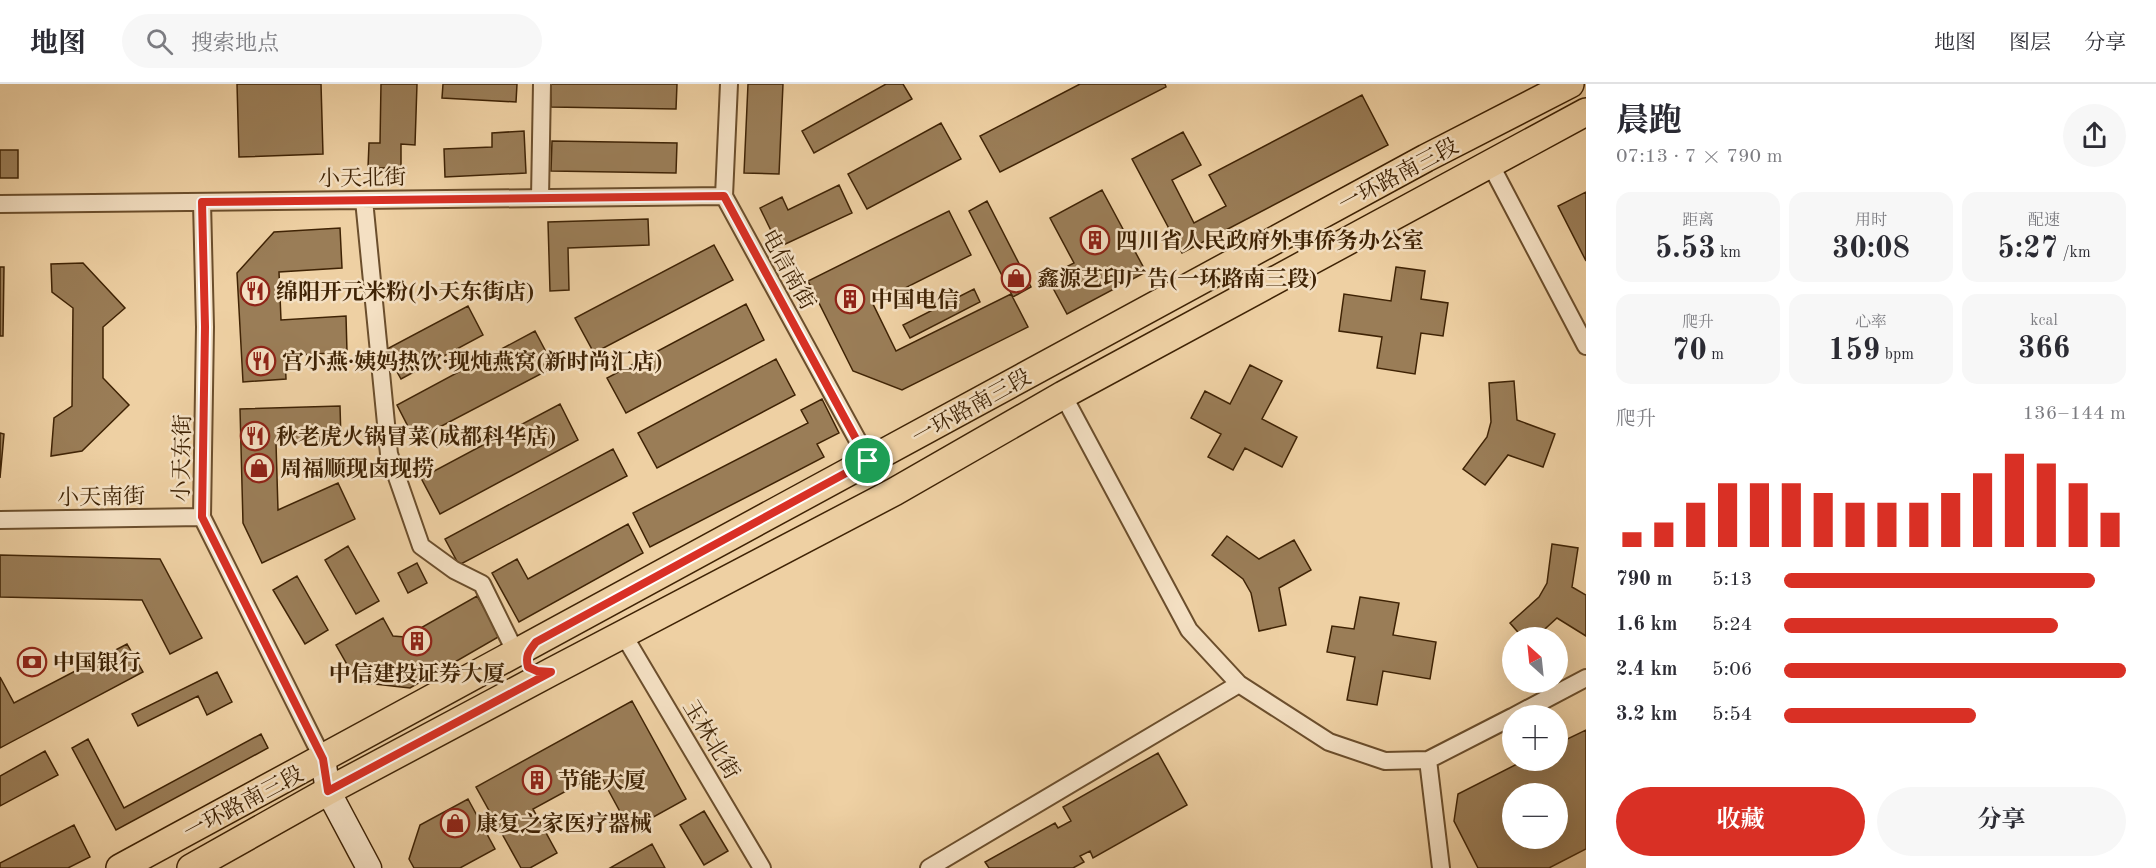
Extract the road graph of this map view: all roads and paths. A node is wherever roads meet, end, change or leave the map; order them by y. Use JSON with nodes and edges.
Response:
{"nodes":[{"id":1,"x":542,"y":84,"type":"edge"},
{"id":2,"x":729,"y":84,"type":"edge"},
{"id":3,"x":1543,"y":84,"type":"edge"},
{"id":4,"x":1570,"y":84,"type":"edge"},
{"id":5,"x":1586,"y":112,"type":"edge"},
{"id":6,"x":1586,"y":122,"type":"edge"},
{"id":7,"x":1484,"y":128,"type":"junction"},
{"id":8,"x":1491,"y":171,"type":"junction"},
{"id":9,"x":724,"y":196,"type":"junction"},
{"id":10,"x":540,"y":198,"type":"junction"},
{"id":11,"x":364,"y":200,"type":"junction"},
{"id":12,"x":202,"y":202,"type":"junction"},
{"id":13,"x":0,"y":204,"type":"edge"},
{"id":14,"x":1586,"y":345,"type":"edge"},
{"id":15,"x":1063,"y":395,"type":"junction"},
{"id":16,"x":868,"y":461,"type":"junction"},
{"id":17,"x":202,"y":517,"type":"junction"},
{"id":18,"x":0,"y":520,"type":"edge"},
{"id":19,"x":623,"y":633,"type":"junction"},
{"id":20,"x":526,"y":648,"type":"junction"},
{"id":21,"x":551,"y":672,"type":"junction"},
{"id":22,"x":1586,"y":678,"type":"edge"},
{"id":23,"x":1239,"y":684,"type":"junction"},
{"id":24,"x":1534,"y":705,"type":"edge"},
{"id":25,"x":1502,"y":722,"type":"edge"},
{"id":26,"x":323,"y":759,"type":"junction"},
{"id":27,"x":1428,"y":760,"type":"junction"},
{"id":28,"x":328,"y":791,"type":"junction"},
{"id":29,"x":120,"y":868,"type":"edge"},
{"id":30,"x":191,"y":868,"type":"edge"},
{"id":31,"x":369,"y":868,"type":"edge"},
{"id":32,"x":762,"y":868,"type":"edge"},
{"id":33,"x":929,"y":868,"type":"edge"},
{"id":34,"x":1441,"y":868,"type":"edge"}],
"edges":[{"from":1,"to":10,"type":"street"},
{"from":2,"to":9,"type":"street"},
{"from":3,"to":7,"type":"main road"},
{"from":4,"to":7,"type":"main road","name":"一环路南三段"},
{"from":5,"to":8,"type":"main road","name":"一环路南三段"},
{"from":6,"to":8,"type":"main road"},
{"from":7,"to":16,"type":"main road","name":"一环路南三段"},
{"from":8,"to":14,"type":"street"},
{"from":8,"to":15,"type":"main road","name":"一环路南三段"},
{"from":9,"to":10,"type":"street","name":"小天北街"},
{"from":9,"to":16,"type":"street","name":"电信南街"},
{"from":10,"to":11,"type":"street","name":"小天北街"},
{"from":11,"to":12,"type":"street","name":"小天北街"},
{"from":11,"to":20,"type":"street"},
{"from":12,"to":13,"type":"street","name":"小天北街"},
{"from":12,"to":17,"type":"street","name":"小天东街"},
{"from":15,"to":19,"type":"main road","name":"一环路南三段"},
{"from":15,"to":23,"type":"street"},
{"from":16,"to":20,"type":"main road","name":"一环路南三段"},
{"from":17,"to":18,"type":"street","name":"小天南街"},
{"from":17,"to":26,"type":"street","name":"小天东街"},
{"from":19,"to":21,"type":"main road","name":"一环路南三段"},
{"from":19,"to":32,"type":"street","name":"玉林北街"},
{"from":20,"to":21,"type":"main road"},
{"from":20,"to":26,"type":"main road","name":"一环路南三段"},
{"from":21,"to":28,"type":"main road","name":"一环路南三段"},
{"from":22,"to":24,"type":"street"},
{"from":23,"to":27,"type":"street"},
{"from":23,"to":33,"type":"street"},
{"from":25,"to":27,"type":"street"},
{"from":26,"to":28,"type":"main road"},
{"from":26,"to":29,"type":"main road","name":"一环路南三段"},
{"from":27,"to":34,"type":"street"},
{"from":28,"to":30,"type":"main road","name":"一环路南三段"},
{"from":28,"to":31,"type":"main road"}]}
